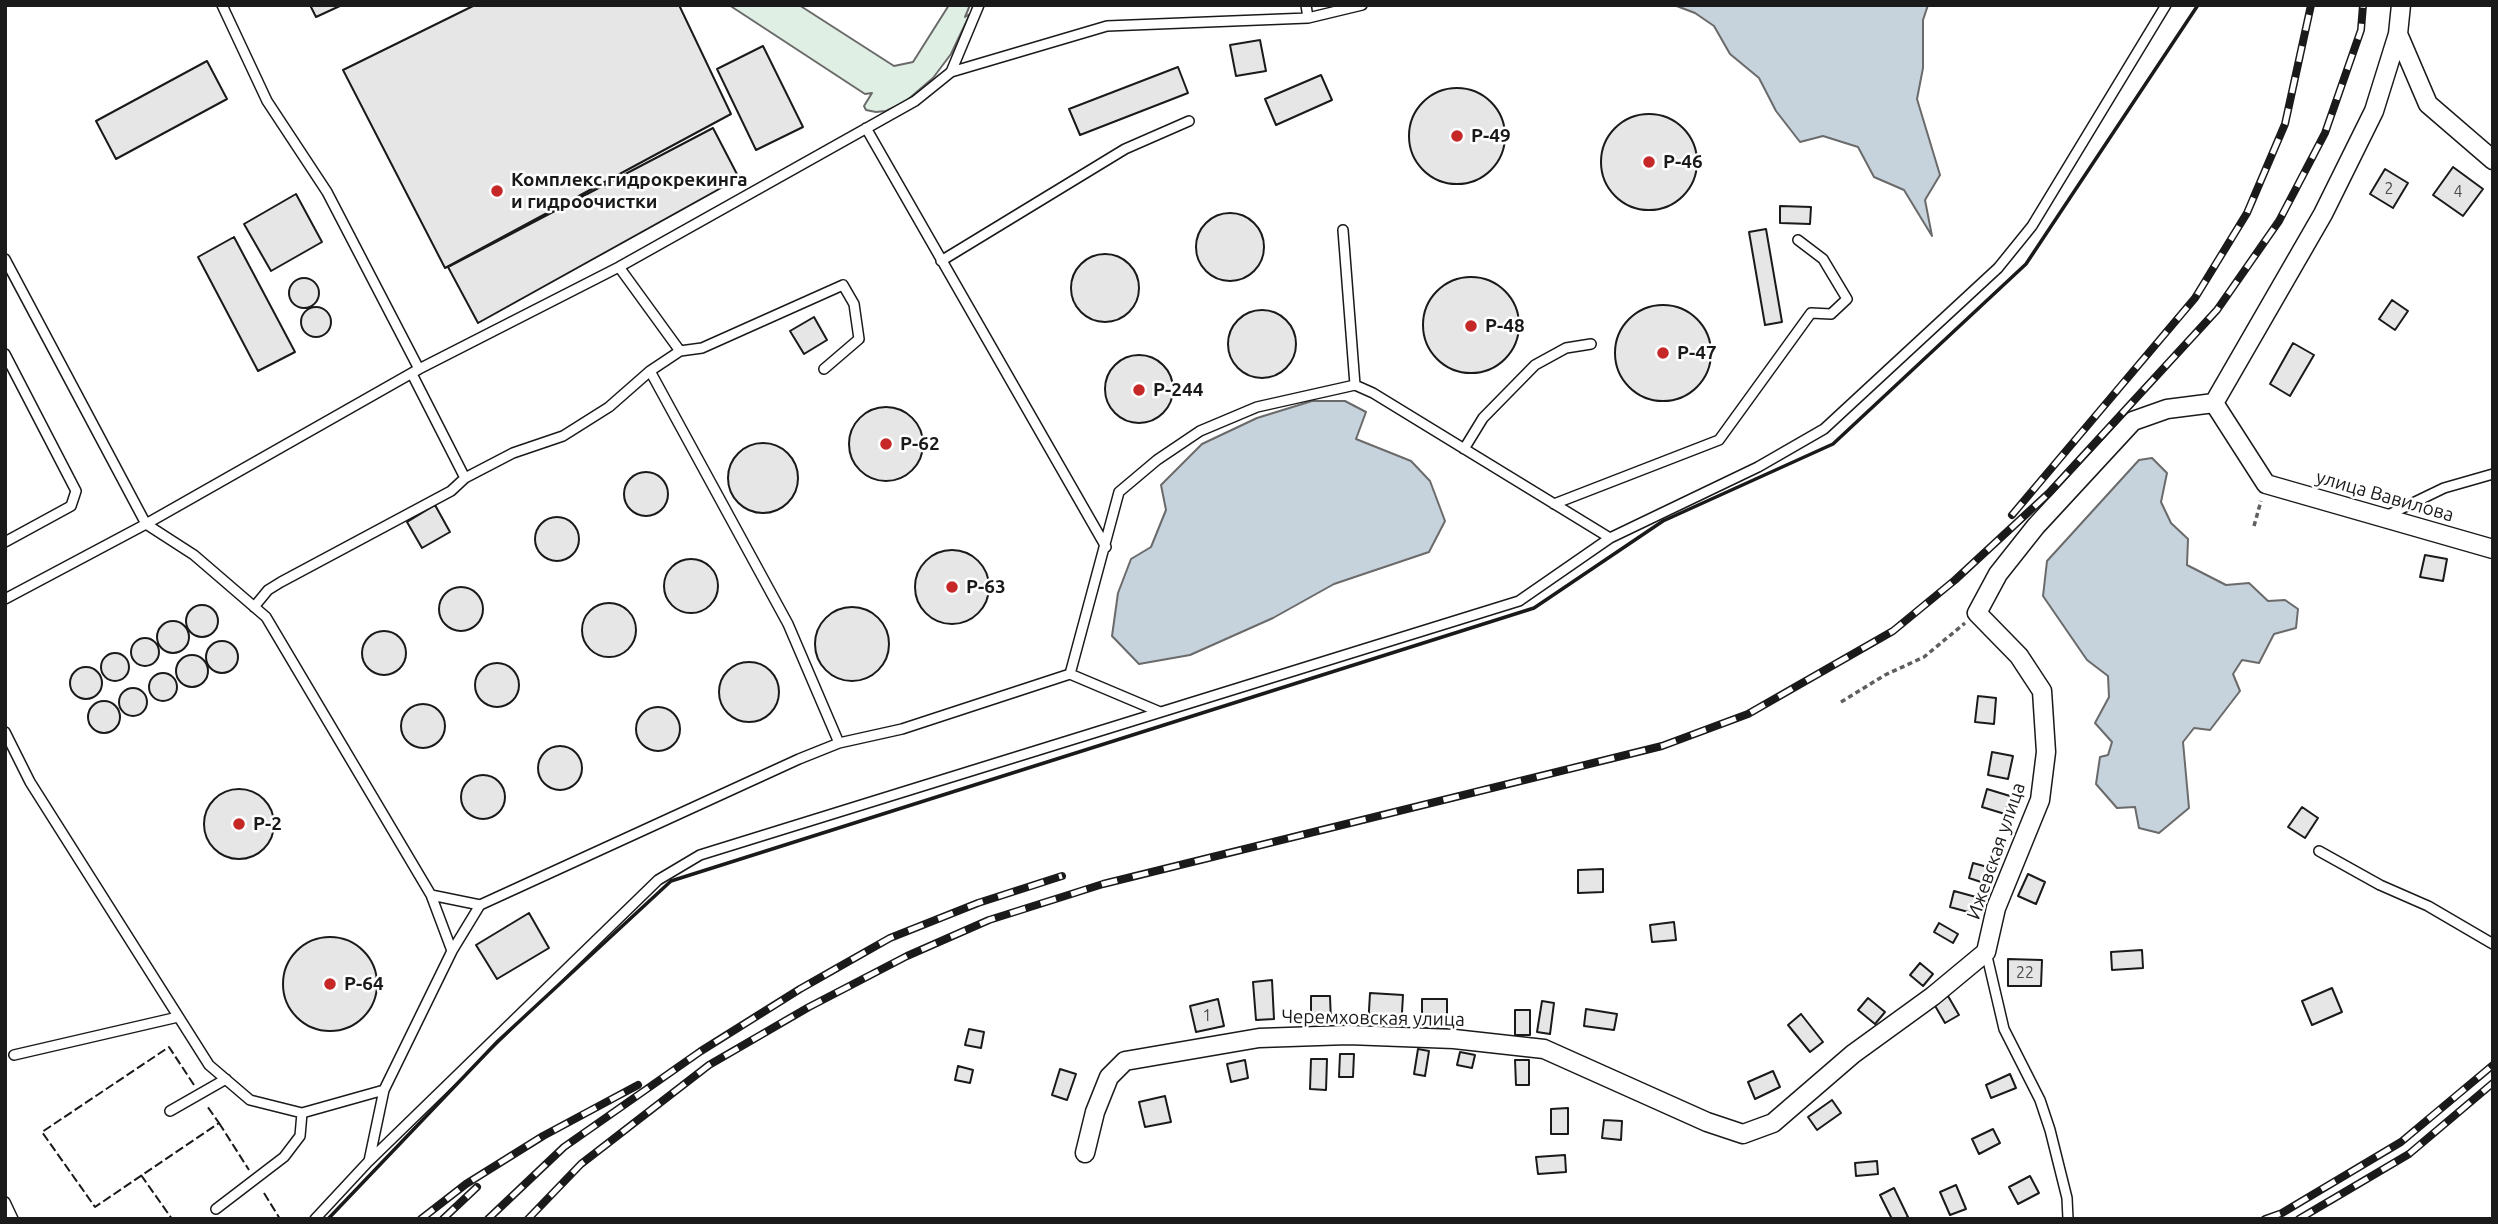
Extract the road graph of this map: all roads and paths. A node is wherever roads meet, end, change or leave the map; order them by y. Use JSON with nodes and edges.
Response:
{"nodes":[{"id":1,"x":222,"y":5,"type":"edge"},
{"id":2,"x":979,"y":5,"type":"edge"},
{"id":3,"x":1306,"y":5,"type":"edge"},
{"id":4,"x":1362,"y":5,"type":"edge"},
{"id":5,"x":2166,"y":5,"type":"edge"},
{"id":6,"x":2401,"y":5,"type":"edge"},
{"id":7,"x":1308,"y":18,"type":"junction"},
{"id":8,"x":2398,"y":34,"type":"junction"},
{"id":9,"x":951,"y":72,"type":"junction"},
{"id":10,"x":1189,"y":121,"type":"dead end"},
{"id":11,"x":866,"y":128,"type":"junction"},
{"id":12,"x":2493,"y":160,"type":"edge"},
{"id":13,"x":1343,"y":230,"type":"dead end"},
{"id":14,"x":1798,"y":240,"type":"dead end"},
{"id":15,"x":5,"y":259,"type":"edge"},
{"id":16,"x":941,"y":261,"type":"junction"},
{"id":17,"x":620,"y":267,"type":"junction"},
{"id":18,"x":1591,"y":344,"type":"dead end"},
{"id":19,"x":680,"y":351,"type":"junction"},
{"id":20,"x":5,"y":354,"type":"edge"},
{"id":21,"x":824,"y":369,"type":"dead end"},
{"id":22,"x":415,"y":371,"type":"junction"},
{"id":23,"x":650,"y":372,"type":"junction"},
{"id":24,"x":1355,"y":385,"type":"junction"},
{"id":25,"x":2214,"y":404,"type":"junction"},
{"id":26,"x":1464,"y":449,"type":"junction"},
{"id":27,"x":2493,"y":474,"type":"edge"},
{"id":28,"x":465,"y":478,"type":"junction"},
{"id":29,"x":2266,"y":484,"type":"junction"},
{"id":30,"x":1554,"y":504,"type":"junction"},
{"id":31,"x":2385,"y":517,"type":"junction"},
{"id":32,"x":146,"y":524,"type":"junction"},
{"id":33,"x":2254,"y":526,"type":"dead end"},
{"id":34,"x":1610,"y":538,"type":"junction"},
{"id":35,"x":5,"y":542,"type":"edge"},
{"id":36,"x":1105,"y":547,"type":"junction"},
{"id":37,"x":2493,"y":549,"type":"edge"},
{"id":38,"x":5,"y":599,"type":"edge"},
{"id":39,"x":254,"y":607,"type":"junction"},
{"id":40,"x":1977,"y":613,"type":"junction"},
{"id":41,"x":1070,"y":674,"type":"junction"},
{"id":42,"x":1841,"y":702,"type":"dead end"},
{"id":43,"x":1160,"y":712,"type":"junction"},
{"id":44,"x":5,"y":732,"type":"edge"},
{"id":45,"x":839,"y":743,"type":"junction"},
{"id":46,"x":2319,"y":851,"type":"dead end"},
{"id":47,"x":430,"y":895,"type":"junction"},
{"id":48,"x":480,"y":905,"type":"junction"},
{"id":49,"x":2493,"y":944,"type":"edge"},
{"id":50,"x":452,"y":951,"type":"junction"},
{"id":51,"x":1986,"y":952,"type":"junction"},
{"id":52,"x":178,"y":1017,"type":"junction"},
{"id":53,"x":14,"y":1055,"type":"dead end"},
{"id":54,"x":226,"y":1079,"type":"junction"},
{"id":55,"x":384,"y":1090,"type":"junction"},
{"id":56,"x":170,"y":1111,"type":"dead end"},
{"id":57,"x":302,"y":1113,"type":"junction"},
{"id":58,"x":1085,"y":1153,"type":"dead end"},
{"id":59,"x":368,"y":1161,"type":"junction"},
{"id":60,"x":5,"y":1202,"type":"edge"},
{"id":61,"x":216,"y":1209,"type":"dead end"},
{"id":62,"x":13,"y":1219,"type":"edge"},
{"id":63,"x":315,"y":1219,"type":"edge"},
{"id":64,"x":2068,"y":1219,"type":"edge"}],
"edges":[{"from":1,"to":22,"type":"lane"},
{"from":2,"to":9,"type":"lane"},
{"from":3,"to":7,"type":"lane"},
{"from":4,"to":7,"type":"lane"},
{"from":5,"to":34,"type":"lane"},
{"from":6,"to":8,"type":"street"},
{"from":7,"to":9,"type":"lane"},
{"from":8,"to":12,"type":"street"},
{"from":8,"to":25,"type":"street"},
{"from":9,"to":11,"type":"lane"},
{"from":10,"to":16,"type":"lane"},
{"from":11,"to":16,"type":"lane"},
{"from":11,"to":17,"type":"lane"},
{"from":13,"to":24,"type":"lane"},
{"from":14,"to":30,"type":"lane"},
{"from":15,"to":32,"type":"lane"},
{"from":16,"to":36,"type":"lane"},
{"from":17,"to":19,"type":"lane"},
{"from":17,"to":22,"type":"lane"},
{"from":18,"to":26,"type":"lane"},
{"from":19,"to":21,"type":"lane"},
{"from":19,"to":23,"type":"lane"},
{"from":20,"to":35,"type":"lane"},
{"from":22,"to":28,"type":"lane"},
{"from":22,"to":32,"type":"lane"},
{"from":23,"to":28,"type":"lane"},
{"from":23,"to":45,"type":"lane"},
{"from":24,"to":26,"type":"lane"},
{"from":24,"to":36,"type":"lane"},
{"from":25,"to":29,"type":"street"},
{"from":25,"to":40,"type":"street"},
{"from":26,"to":30,"type":"lane"},
{"from":27,"to":31,"type":"lane"},
{"from":28,"to":39,"type":"lane"},
{"from":29,"to":31,"type":"street","name":"улица Вавилова"},
{"from":29,"to":33,"type":"path"},
{"from":30,"to":34,"type":"lane"},
{"from":31,"to":37,"type":"street","name":"улица Вавилова"},
{"from":32,"to":38,"type":"lane"},
{"from":32,"to":39,"type":"lane"},
{"from":34,"to":43,"type":"lane"},
{"from":36,"to":41,"type":"lane"},
{"from":39,"to":47,"type":"lane"},
{"from":40,"to":42,"type":"path"},
{"from":40,"to":51,"type":"street","name":"Ижевская улица"},
{"from":41,"to":43,"type":"lane"},
{"from":41,"to":45,"type":"lane"},
{"from":43,"to":59,"type":"lane"},
{"from":44,"to":52,"type":"lane"},
{"from":45,"to":48,"type":"lane"},
{"from":46,"to":49,"type":"lane"},
{"from":47,"to":48,"type":"lane"},
{"from":47,"to":50,"type":"lane"},
{"from":48,"to":50,"type":"lane"},
{"from":50,"to":55,"type":"lane"},
{"from":51,"to":58,"type":"street","name":"Черемховская улица"},
{"from":51,"to":64,"type":"lane"},
{"from":52,"to":53,"type":"lane"},
{"from":52,"to":54,"type":"lane"},
{"from":54,"to":56,"type":"lane"},
{"from":54,"to":57,"type":"lane"},
{"from":55,"to":57,"type":"lane"},
{"from":55,"to":59,"type":"lane"},
{"from":57,"to":61,"type":"lane"},
{"from":59,"to":63,"type":"lane"},
{"from":60,"to":62,"type":"lane"}]}
